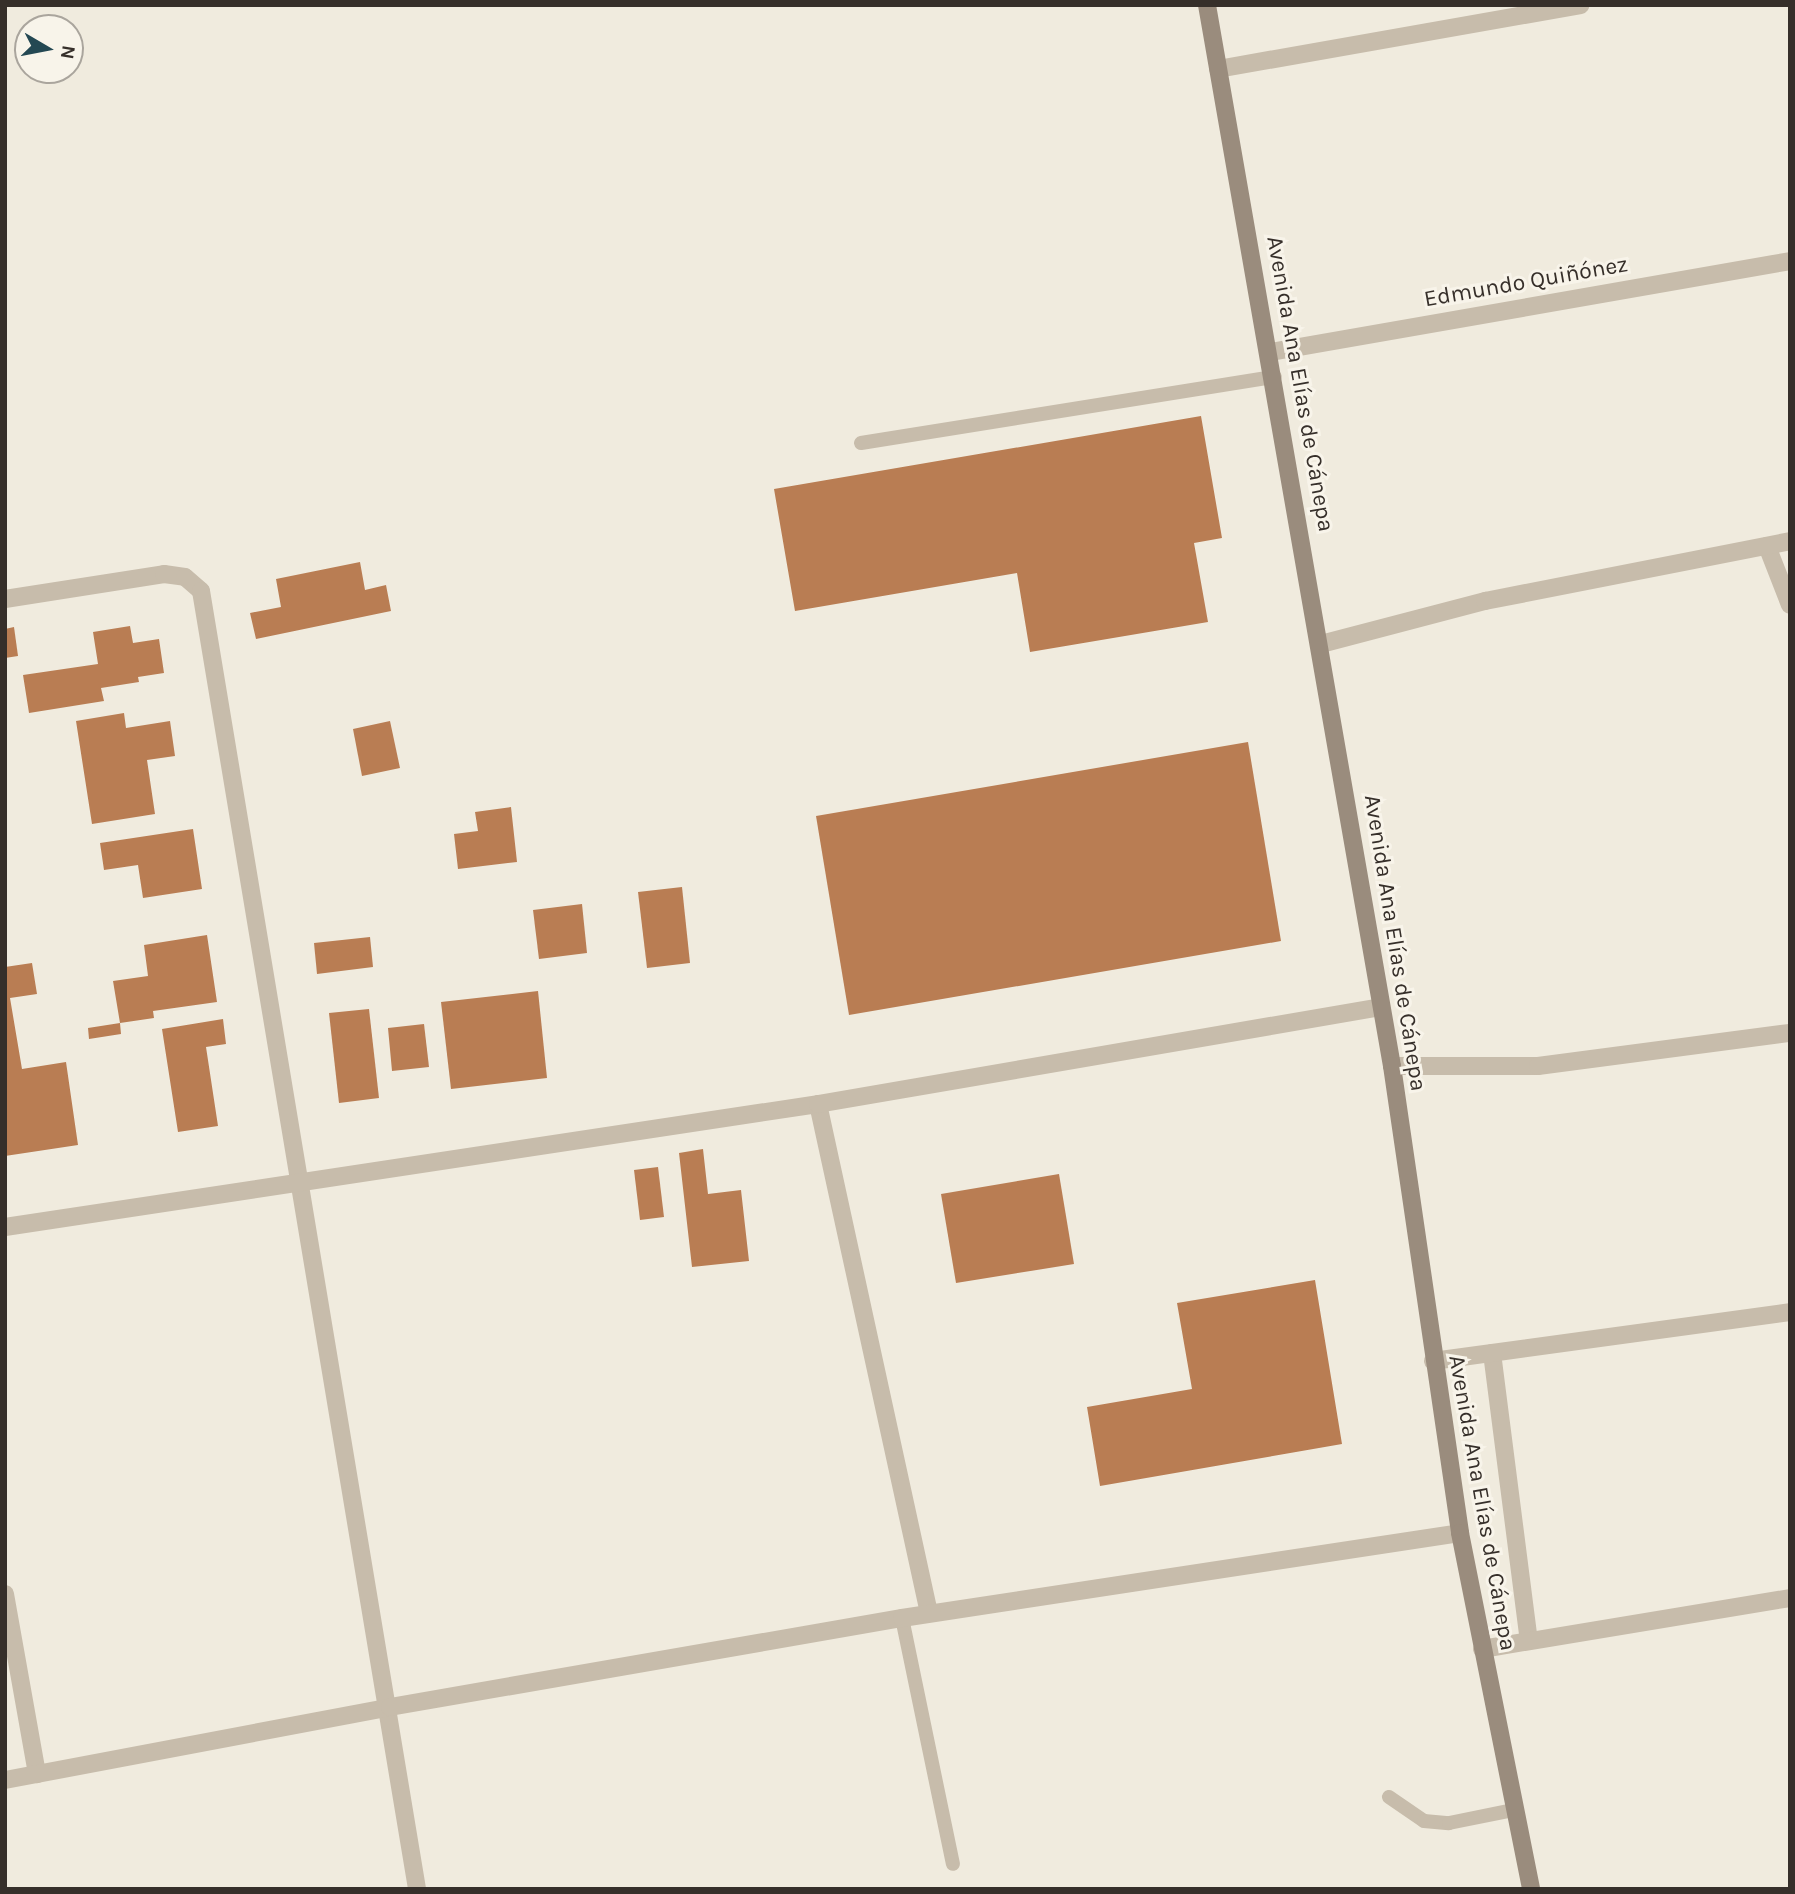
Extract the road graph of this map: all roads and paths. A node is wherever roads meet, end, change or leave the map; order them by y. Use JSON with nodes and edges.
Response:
{"nodes":[{"id":1,"x":1208,"y":5,"type":"edge"},
{"id":2,"x":1580,"y":5,"type":"edge"},
{"id":3,"x":1218,"y":69,"type":"junction"},
{"id":4,"x":1790,"y":261,"type":"edge"},
{"id":5,"x":1271,"y":352,"type":"junction"},
{"id":6,"x":1275,"y":377,"type":"junction"},
{"id":7,"x":861,"y":443,"type":"dead end"},
{"id":8,"x":1790,"y":541,"type":"edge"},
{"id":9,"x":1767,"y":546,"type":"junction"},
{"id":10,"x":5,"y":599,"type":"edge"},
{"id":11,"x":1790,"y":605,"type":"edge"},
{"id":12,"x":1321,"y":643,"type":"junction"},
{"id":13,"x":1381,"y":1007,"type":"junction"},
{"id":14,"x":1790,"y":1033,"type":"edge"},
{"id":15,"x":1392,"y":1066,"type":"junction"},
{"id":16,"x":818,"y":1104,"type":"junction"},
{"id":17,"x":301,"y":1185,"type":"junction"},
{"id":18,"x":5,"y":1227,"type":"edge"},
{"id":19,"x":1790,"y":1312,"type":"edge"},
{"id":20,"x":1492,"y":1353,"type":"junction"},
{"id":21,"x":1433,"y":1361,"type":"junction"},
{"id":22,"x":1460,"y":1533,"type":"junction"},
{"id":23,"x":5,"y":1594,"type":"edge"},
{"id":24,"x":1790,"y":1598,"type":"edge"},
{"id":25,"x":929,"y":1613,"type":"junction"},
{"id":26,"x":902,"y":1618,"type":"junction"},
{"id":27,"x":1529,"y":1641,"type":"junction"},
{"id":28,"x":1482,"y":1648,"type":"junction"},
{"id":29,"x":390,"y":1707,"type":"junction"},
{"id":30,"x":37,"y":1774,"type":"junction"},
{"id":31,"x":5,"y":1780,"type":"edge"},
{"id":32,"x":1389,"y":1797,"type":"dead end"},
{"id":33,"x":1513,"y":1810,"type":"junction"},
{"id":34,"x":953,"y":1864,"type":"dead end"},
{"id":35,"x":417,"y":1889,"type":"edge"},
{"id":36,"x":1531,"y":1889,"type":"edge"}],
"edges":[{"from":1,"to":3,"type":"main road","name":"Avenida Ana Elías de Cánepa"},
{"from":2,"to":3,"type":"street"},
{"from":3,"to":5,"type":"main road","name":"Avenida Ana Elías de Cánepa"},
{"from":4,"to":5,"type":"street","name":"Edmundo Quiñónez"},
{"from":5,"to":6,"type":"main road","name":"Avenida Ana Elías de Cánepa"},
{"from":6,"to":7,"type":"lane"},
{"from":6,"to":12,"type":"main road","name":"Avenida Ana Elías de Cánepa"},
{"from":8,"to":9,"type":"street"},
{"from":9,"to":11,"type":"street"},
{"from":9,"to":12,"type":"street"},
{"from":10,"to":17,"type":"street"},
{"from":12,"to":13,"type":"main road","name":"Avenida Ana Elías de Cánepa"},
{"from":13,"to":15,"type":"main road","name":"Avenida Ana Elías de Cánepa"},
{"from":13,"to":16,"type":"street"},
{"from":14,"to":15,"type":"street"},
{"from":15,"to":21,"type":"main road","name":"Avenida Ana Elías de Cánepa"},
{"from":16,"to":17,"type":"street"},
{"from":16,"to":25,"type":"street"},
{"from":17,"to":18,"type":"street"},
{"from":17,"to":29,"type":"street"},
{"from":19,"to":20,"type":"street"},
{"from":20,"to":21,"type":"street"},
{"from":20,"to":27,"type":"street"},
{"from":21,"to":22,"type":"main road","name":"Avenida Ana Elías de Cánepa"},
{"from":22,"to":25,"type":"street"},
{"from":22,"to":28,"type":"main road","name":"Avenida Ana Elías de Cánepa"},
{"from":23,"to":30,"type":"street"},
{"from":24,"to":27,"type":"street"},
{"from":25,"to":26,"type":"street"},
{"from":26,"to":29,"type":"street"},
{"from":26,"to":34,"type":"lane"},
{"from":27,"to":28,"type":"street"},
{"from":28,"to":33,"type":"main road","name":"Avenida Ana Elías de Cánepa"},
{"from":29,"to":30,"type":"street"},
{"from":29,"to":35,"type":"street"},
{"from":30,"to":31,"type":"street"},
{"from":32,"to":33,"type":"lane"},
{"from":33,"to":36,"type":"main road","name":"Avenida Ana Elías de Cánepa"}]}
